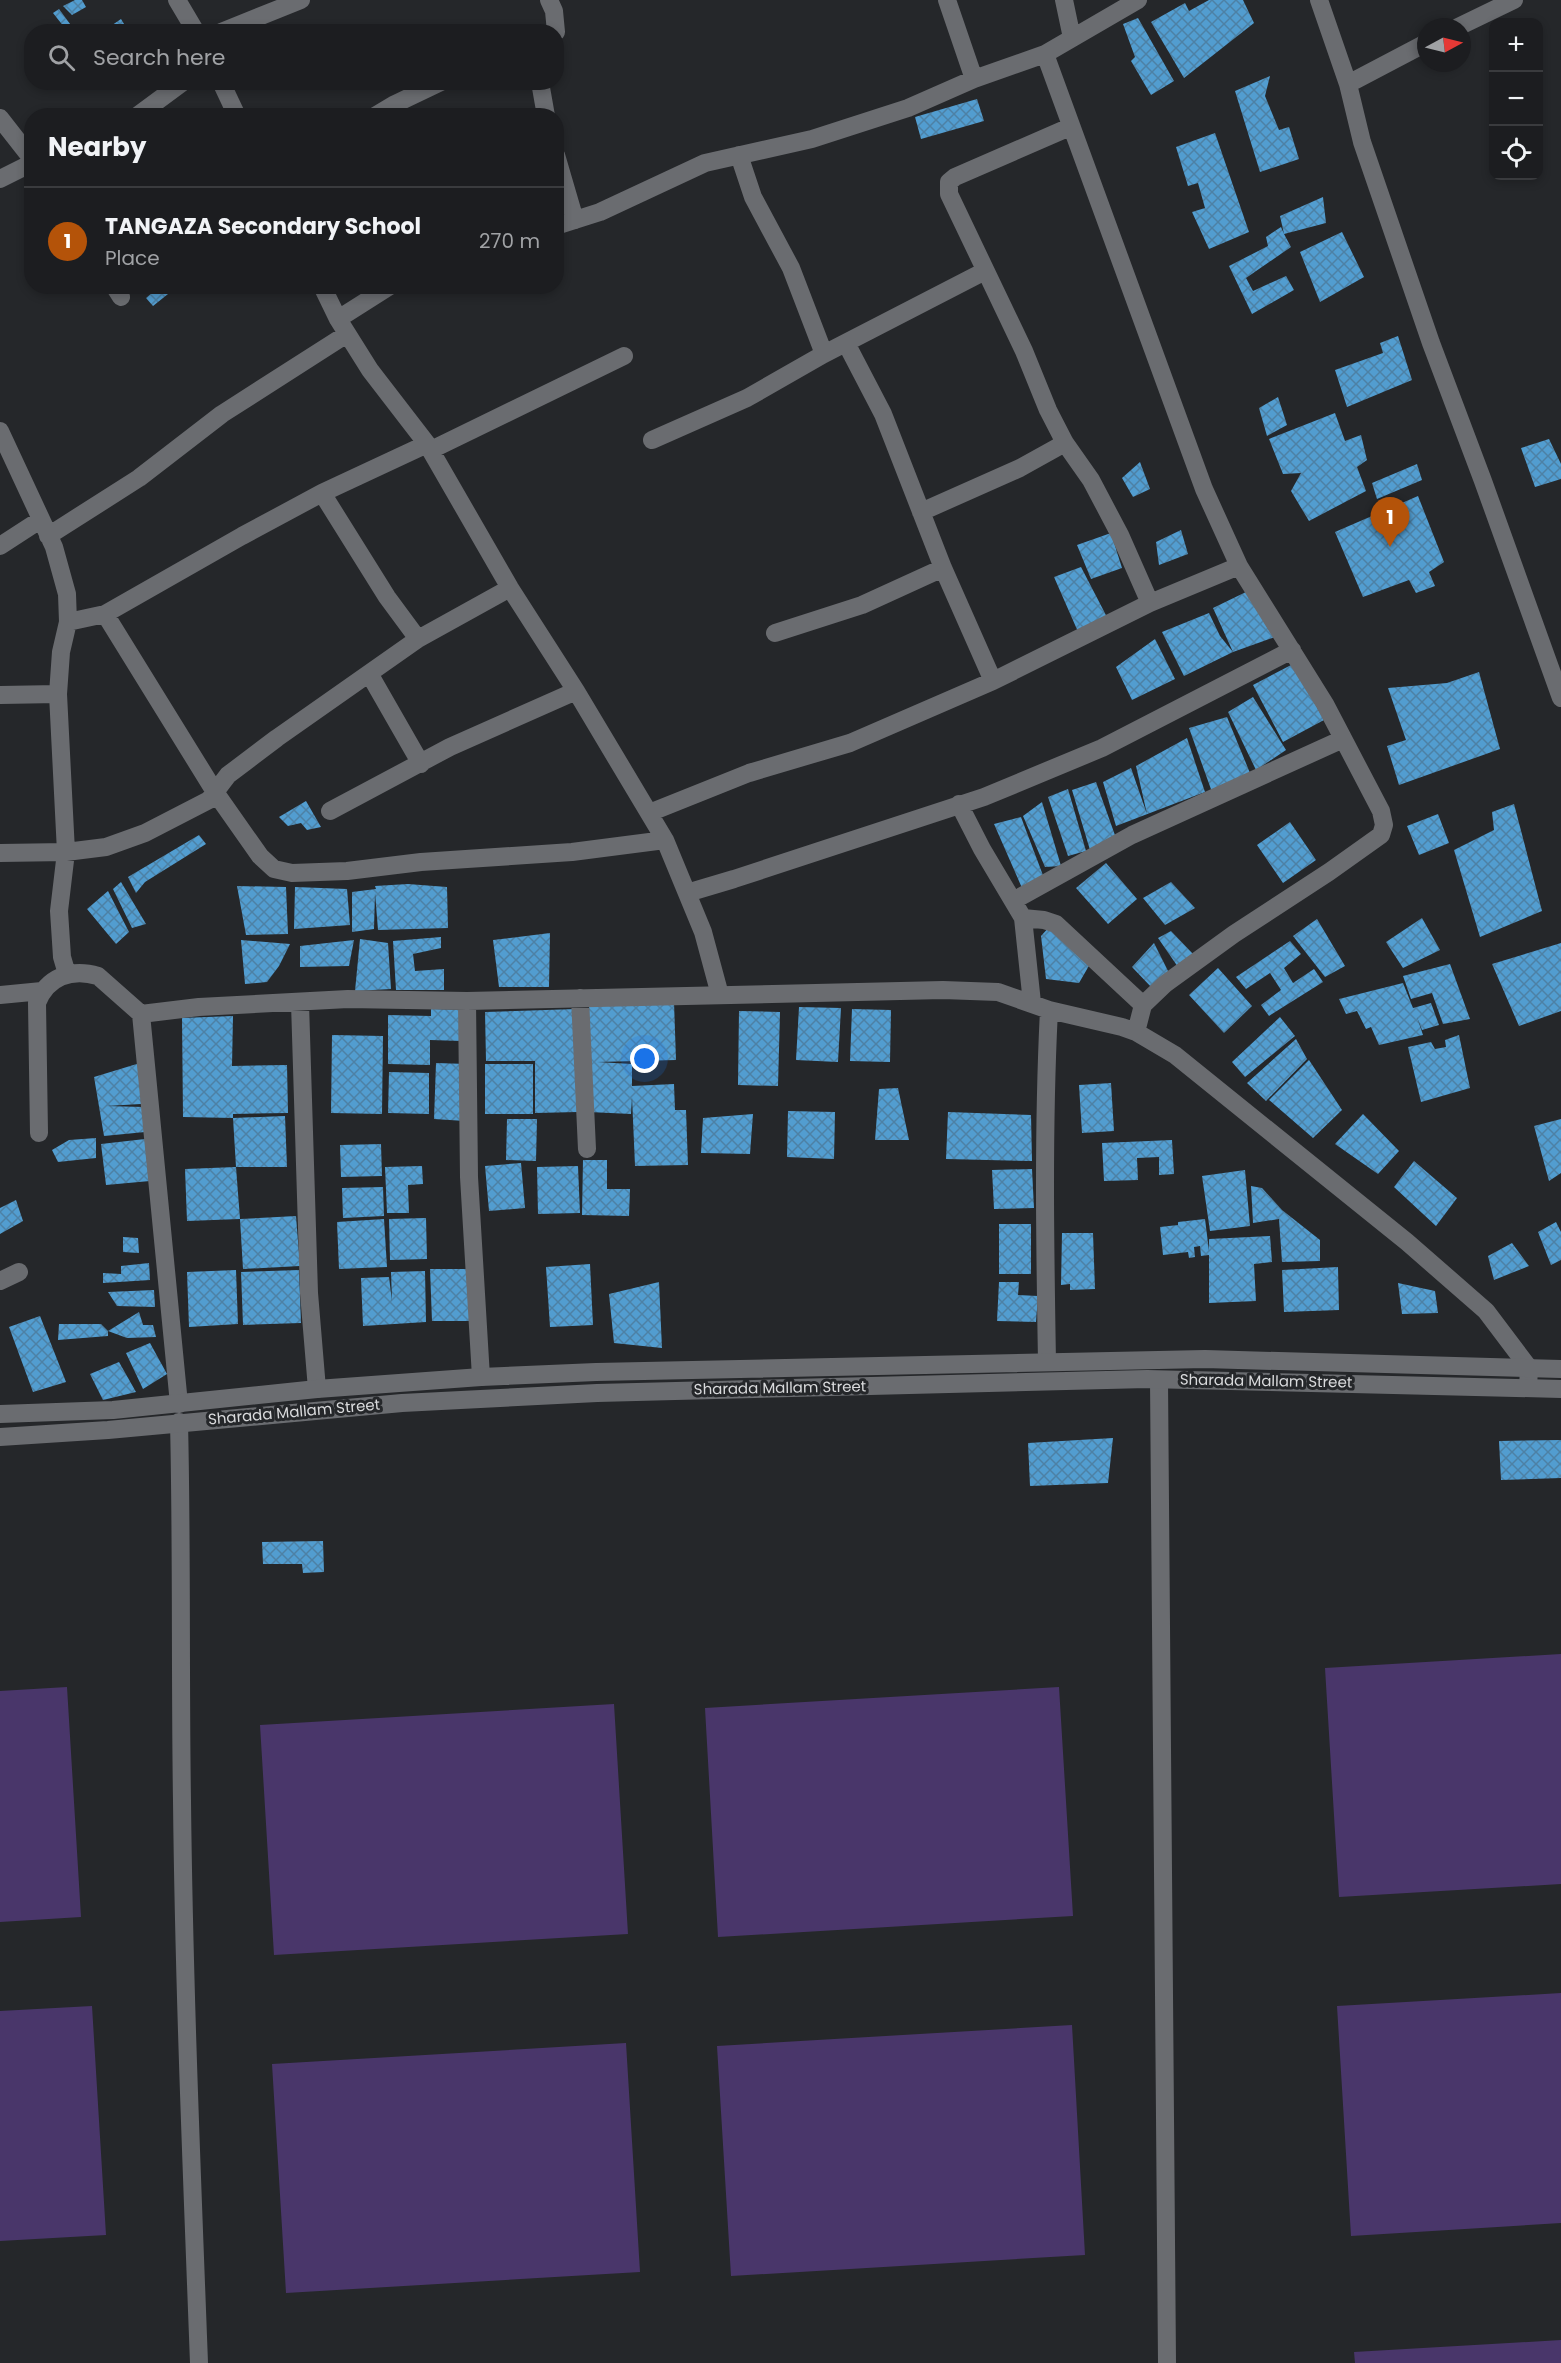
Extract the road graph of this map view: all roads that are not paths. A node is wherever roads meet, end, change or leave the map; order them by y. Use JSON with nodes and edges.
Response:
{"nodes":[{"id":1,"x":177,"y":0,"type":"edge"},
{"id":2,"x":301,"y":0,"type":"edge"},
{"id":3,"x":549,"y":0,"type":"edge"},
{"id":4,"x":947,"y":0,"type":"edge"},
{"id":5,"x":1064,"y":0,"type":"edge"},
{"id":6,"x":1138,"y":0,"type":"edge"},
{"id":7,"x":1319,"y":0,"type":"edge"},
{"id":8,"x":1515,"y":0,"type":"edge"},
{"id":9,"x":1471,"y":21,"type":"edge"},
{"id":10,"x":191,"y":24,"type":"edge"},
{"id":11,"x":241,"y":24,"type":"edge"},
{"id":12,"x":555,"y":24,"type":"edge"},
{"id":13,"x":1072,"y":38,"type":"junction"},
{"id":14,"x":1417,"y":48,"type":"edge"},
{"id":15,"x":1045,"y":54,"type":"junction"},
{"id":16,"x":974,"y":79,"type":"junction"},
{"id":17,"x":1348,"y":84,"type":"junction"},
{"id":18,"x":172,"y":90,"type":"edge"},
{"id":19,"x":225,"y":90,"type":"edge"},
{"id":20,"x":424,"y":90,"type":"edge"},
{"id":21,"x":541,"y":90,"type":"edge"},
{"id":22,"x":148,"y":108,"type":"edge"},
{"id":23,"x":233,"y":108,"type":"edge"},
{"id":24,"x":388,"y":108,"type":"edge"},
{"id":25,"x":545,"y":108,"type":"edge"},
{"id":26,"x":0,"y":118,"type":"edge"},
{"id":27,"x":1070,"y":127,"type":"junction"},
{"id":28,"x":24,"y":150,"type":"edge"},
{"id":29,"x":739,"y":155,"type":"junction"},
{"id":30,"x":24,"y":166,"type":"edge"},
{"id":31,"x":0,"y":179,"type":"edge"},
{"id":32,"x":564,"y":182,"type":"edge"},
{"id":33,"x":575,"y":220,"type":"junction"},
{"id":34,"x":564,"y":223,"type":"edge"},
{"id":35,"x":985,"y":272,"type":"junction"},
{"id":36,"x":326,"y":294,"type":"edge"},
{"id":37,"x":381,"y":294,"type":"edge"},
{"id":38,"x":343,"y":327,"type":"junction"},
{"id":39,"x":846,"y":343,"type":"junction"},
{"id":40,"x":824,"y":354,"type":"junction"},
{"id":41,"x":624,"y":356,"type":"dead end"},
{"id":42,"x":0,"y":430,"type":"edge"},
{"id":43,"x":652,"y":441,"type":"dead end"},
{"id":44,"x":1065,"y":443,"type":"junction"},
{"id":45,"x":429,"y":447,"type":"junction"},
{"id":46,"x":322,"y":493,"type":"junction"},
{"id":47,"x":921,"y":512,"type":"junction"},
{"id":48,"x":44,"y":528,"type":"junction"},
{"id":49,"x":0,"y":546,"type":"edge"},
{"id":50,"x":1239,"y":566,"type":"junction"},
{"id":51,"x":943,"y":568,"type":"junction"},
{"id":52,"x":510,"y":588,"type":"junction"},
{"id":53,"x":1150,"y":603,"type":"junction"},
{"id":54,"x":105,"y":614,"type":"junction"},
{"id":55,"x":68,"y":622,"type":"junction"},
{"id":56,"x":775,"y":633,"type":"dead end"},
{"id":57,"x":418,"y":639,"type":"junction"},
{"id":58,"x":1292,"y":650,"type":"junction"},
{"id":59,"x":370,"y":675,"type":"junction"},
{"id":60,"x":993,"y":681,"type":"junction"},
{"id":61,"x":576,"y":691,"type":"junction"},
{"id":62,"x":58,"y":694,"type":"junction"},
{"id":63,"x":0,"y":695,"type":"edge"},
{"id":64,"x":1561,"y":698,"type":"edge"},
{"id":65,"x":1343,"y":739,"type":"junction"},
{"id":66,"x":421,"y":764,"type":"junction"},
{"id":67,"x":215,"y":792,"type":"junction"},
{"id":68,"x":959,"y":804,"type":"junction"},
{"id":69,"x":330,"y":811,"type":"dead end"},
{"id":70,"x":649,"y":813,"type":"junction"},
{"id":71,"x":665,"y":840,"type":"junction"},
{"id":72,"x":66,"y":852,"type":"junction"},
{"id":73,"x":0,"y":853,"type":"edge"},
{"id":74,"x":687,"y":893,"type":"junction"},
{"id":75,"x":1013,"y":901,"type":"junction"},
{"id":76,"x":1023,"y":918,"type":"junction"},
{"id":77,"x":67,"y":974,"type":"junction"},
{"id":78,"x":42,"y":992,"type":"junction"},
{"id":79,"x":0,"y":995,"type":"edge"},
{"id":80,"x":720,"y":995,"type":"junction"},
{"id":81,"x":580,"y":998,"type":"junction"},
{"id":82,"x":467,"y":1001,"type":"junction"},
{"id":83,"x":300,"y":1003,"type":"junction"},
{"id":84,"x":1032,"y":1003,"type":"junction"},
{"id":85,"x":1143,"y":1005,"type":"junction"},
{"id":86,"x":1049,"y":1010,"type":"junction"},
{"id":87,"x":141,"y":1014,"type":"junction"},
{"id":88,"x":1136,"y":1032,"type":"junction"},
{"id":89,"x":39,"y":1133,"type":"dead end"},
{"id":90,"x":587,"y":1149,"type":"dead end"},
{"id":91,"x":19,"y":1272,"type":"dead end"},
{"id":92,"x":0,"y":1281,"type":"edge"},
{"id":93,"x":1047,"y":1362,"type":"junction"},
{"id":94,"x":1529,"y":1368,"type":"junction"},
{"id":95,"x":1561,"y":1369,"type":"edge"},
{"id":96,"x":481,"y":1377,"type":"junction"},
{"id":97,"x":1159,"y":1380,"type":"junction"},
{"id":98,"x":1528,"y":1388,"type":"junction"},
{"id":99,"x":317,"y":1389,"type":"junction"},
{"id":100,"x":1561,"y":1389,"type":"edge"},
{"id":101,"x":179,"y":1404,"type":"junction"},
{"id":102,"x":0,"y":1414,"type":"edge"},
{"id":103,"x":179,"y":1422,"type":"junction"},
{"id":104,"x":0,"y":1437,"type":"edge"},
{"id":105,"x":199,"y":2363,"type":"edge"},
{"id":106,"x":1167,"y":2363,"type":"edge"}],
"edges":[{"from":1,"to":10,"type":"street"},
{"from":2,"to":11,"type":"street"},
{"from":3,"to":12,"type":"street"},
{"from":4,"to":16,"type":"street"},
{"from":5,"to":13,"type":"street"},
{"from":6,"to":13,"type":"street"},
{"from":7,"to":17,"type":"street"},
{"from":8,"to":9,"type":"street"},
{"from":13,"to":15,"type":"street"},
{"from":14,"to":17,"type":"street"},
{"from":15,"to":16,"type":"street"},
{"from":15,"to":27,"type":"street"},
{"from":16,"to":29,"type":"street"},
{"from":17,"to":64,"type":"street"},
{"from":18,"to":22,"type":"street"},
{"from":19,"to":23,"type":"street"},
{"from":20,"to":24,"type":"street"},
{"from":21,"to":25,"type":"street"},
{"from":26,"to":28,"type":"street"},
{"from":27,"to":35,"type":"street"},
{"from":27,"to":50,"type":"street"},
{"from":29,"to":33,"type":"street"},
{"from":29,"to":40,"type":"street"},
{"from":30,"to":31,"type":"street"},
{"from":32,"to":33,"type":"street"},
{"from":33,"to":34,"type":"street"},
{"from":35,"to":39,"type":"street"},
{"from":35,"to":44,"type":"street"},
{"from":36,"to":38,"type":"street"},
{"from":37,"to":38,"type":"street"},
{"from":38,"to":45,"type":"street"},
{"from":38,"to":48,"type":"street"},
{"from":39,"to":40,"type":"street"},
{"from":39,"to":47,"type":"street"},
{"from":40,"to":43,"type":"street"},
{"from":41,"to":45,"type":"street"},
{"from":42,"to":48,"type":"street"},
{"from":44,"to":47,"type":"street"},
{"from":44,"to":53,"type":"street"},
{"from":45,"to":46,"type":"street"},
{"from":45,"to":52,"type":"street"},
{"from":46,"to":54,"type":"street"},
{"from":46,"to":57,"type":"street"},
{"from":47,"to":51,"type":"street"},
{"from":48,"to":49,"type":"street"},
{"from":48,"to":55,"type":"street"},
{"from":50,"to":53,"type":"street"},
{"from":50,"to":58,"type":"street"},
{"from":51,"to":56,"type":"street"},
{"from":51,"to":60,"type":"street"},
{"from":52,"to":57,"type":"street"},
{"from":52,"to":61,"type":"street"},
{"from":53,"to":60,"type":"street"},
{"from":54,"to":55,"type":"street"},
{"from":54,"to":67,"type":"street"},
{"from":55,"to":62,"type":"street"},
{"from":57,"to":59,"type":"street"},
{"from":58,"to":65,"type":"street"},
{"from":58,"to":68,"type":"street"},
{"from":59,"to":66,"type":"street"},
{"from":59,"to":67,"type":"street"},
{"from":60,"to":70,"type":"street"},
{"from":61,"to":66,"type":"street"},
{"from":61,"to":70,"type":"street"},
{"from":62,"to":63,"type":"street"},
{"from":62,"to":72,"type":"street"},
{"from":65,"to":75,"type":"street"},
{"from":65,"to":85,"type":"street"},
{"from":66,"to":69,"type":"street"},
{"from":67,"to":71,"type":"street"},
{"from":67,"to":72,"type":"street"},
{"from":68,"to":74,"type":"street"},
{"from":68,"to":75,"type":"street"},
{"from":70,"to":71,"type":"street"},
{"from":71,"to":74,"type":"street"},
{"from":72,"to":73,"type":"street"},
{"from":72,"to":77,"type":"street"},
{"from":74,"to":80,"type":"street"},
{"from":75,"to":76,"type":"street"},
{"from":76,"to":84,"type":"street"},
{"from":76,"to":85,"type":"street"},
{"from":77,"to":78,"type":"street"},
{"from":77,"to":87,"type":"street"},
{"from":78,"to":79,"type":"street"},
{"from":78,"to":89,"type":"street"},
{"from":80,"to":81,"type":"street"},
{"from":80,"to":84,"type":"street"},
{"from":81,"to":82,"type":"street"},
{"from":81,"to":90,"type":"street"},
{"from":82,"to":83,"type":"street"},
{"from":82,"to":96,"type":"street"},
{"from":83,"to":87,"type":"street"},
{"from":83,"to":99,"type":"street"},
{"from":84,"to":86,"type":"street"},
{"from":85,"to":88,"type":"street"},
{"from":86,"to":88,"type":"street"},
{"from":86,"to":93,"type":"street"},
{"from":87,"to":101,"type":"street"},
{"from":88,"to":94,"type":"street"},
{"from":91,"to":92,"type":"street"},
{"from":93,"to":94,"type":"street","name":"Sharada Mallam Street"},
{"from":93,"to":96,"type":"street","name":"Sharada Mallam Street"},
{"from":94,"to":95,"type":"street","name":"Sharada Mallam Street"},
{"from":94,"to":98,"type":"street"},
{"from":96,"to":99,"type":"street","name":"Sharada Mallam Street"},
{"from":97,"to":98,"type":"street","name":"Sharada Mallam Street"},
{"from":97,"to":103,"type":"street","name":"Sharada Mallam Street"},
{"from":97,"to":106,"type":"street"},
{"from":98,"to":100,"type":"street","name":"Sharada Mallam Street"},
{"from":99,"to":101,"type":"street","name":"Sharada Mallam Street"},
{"from":101,"to":102,"type":"street","name":"Sharada Mallam Street"},
{"from":103,"to":104,"type":"street","name":"Sharada Mallam Street"},
{"from":103,"to":105,"type":"street"}]}
